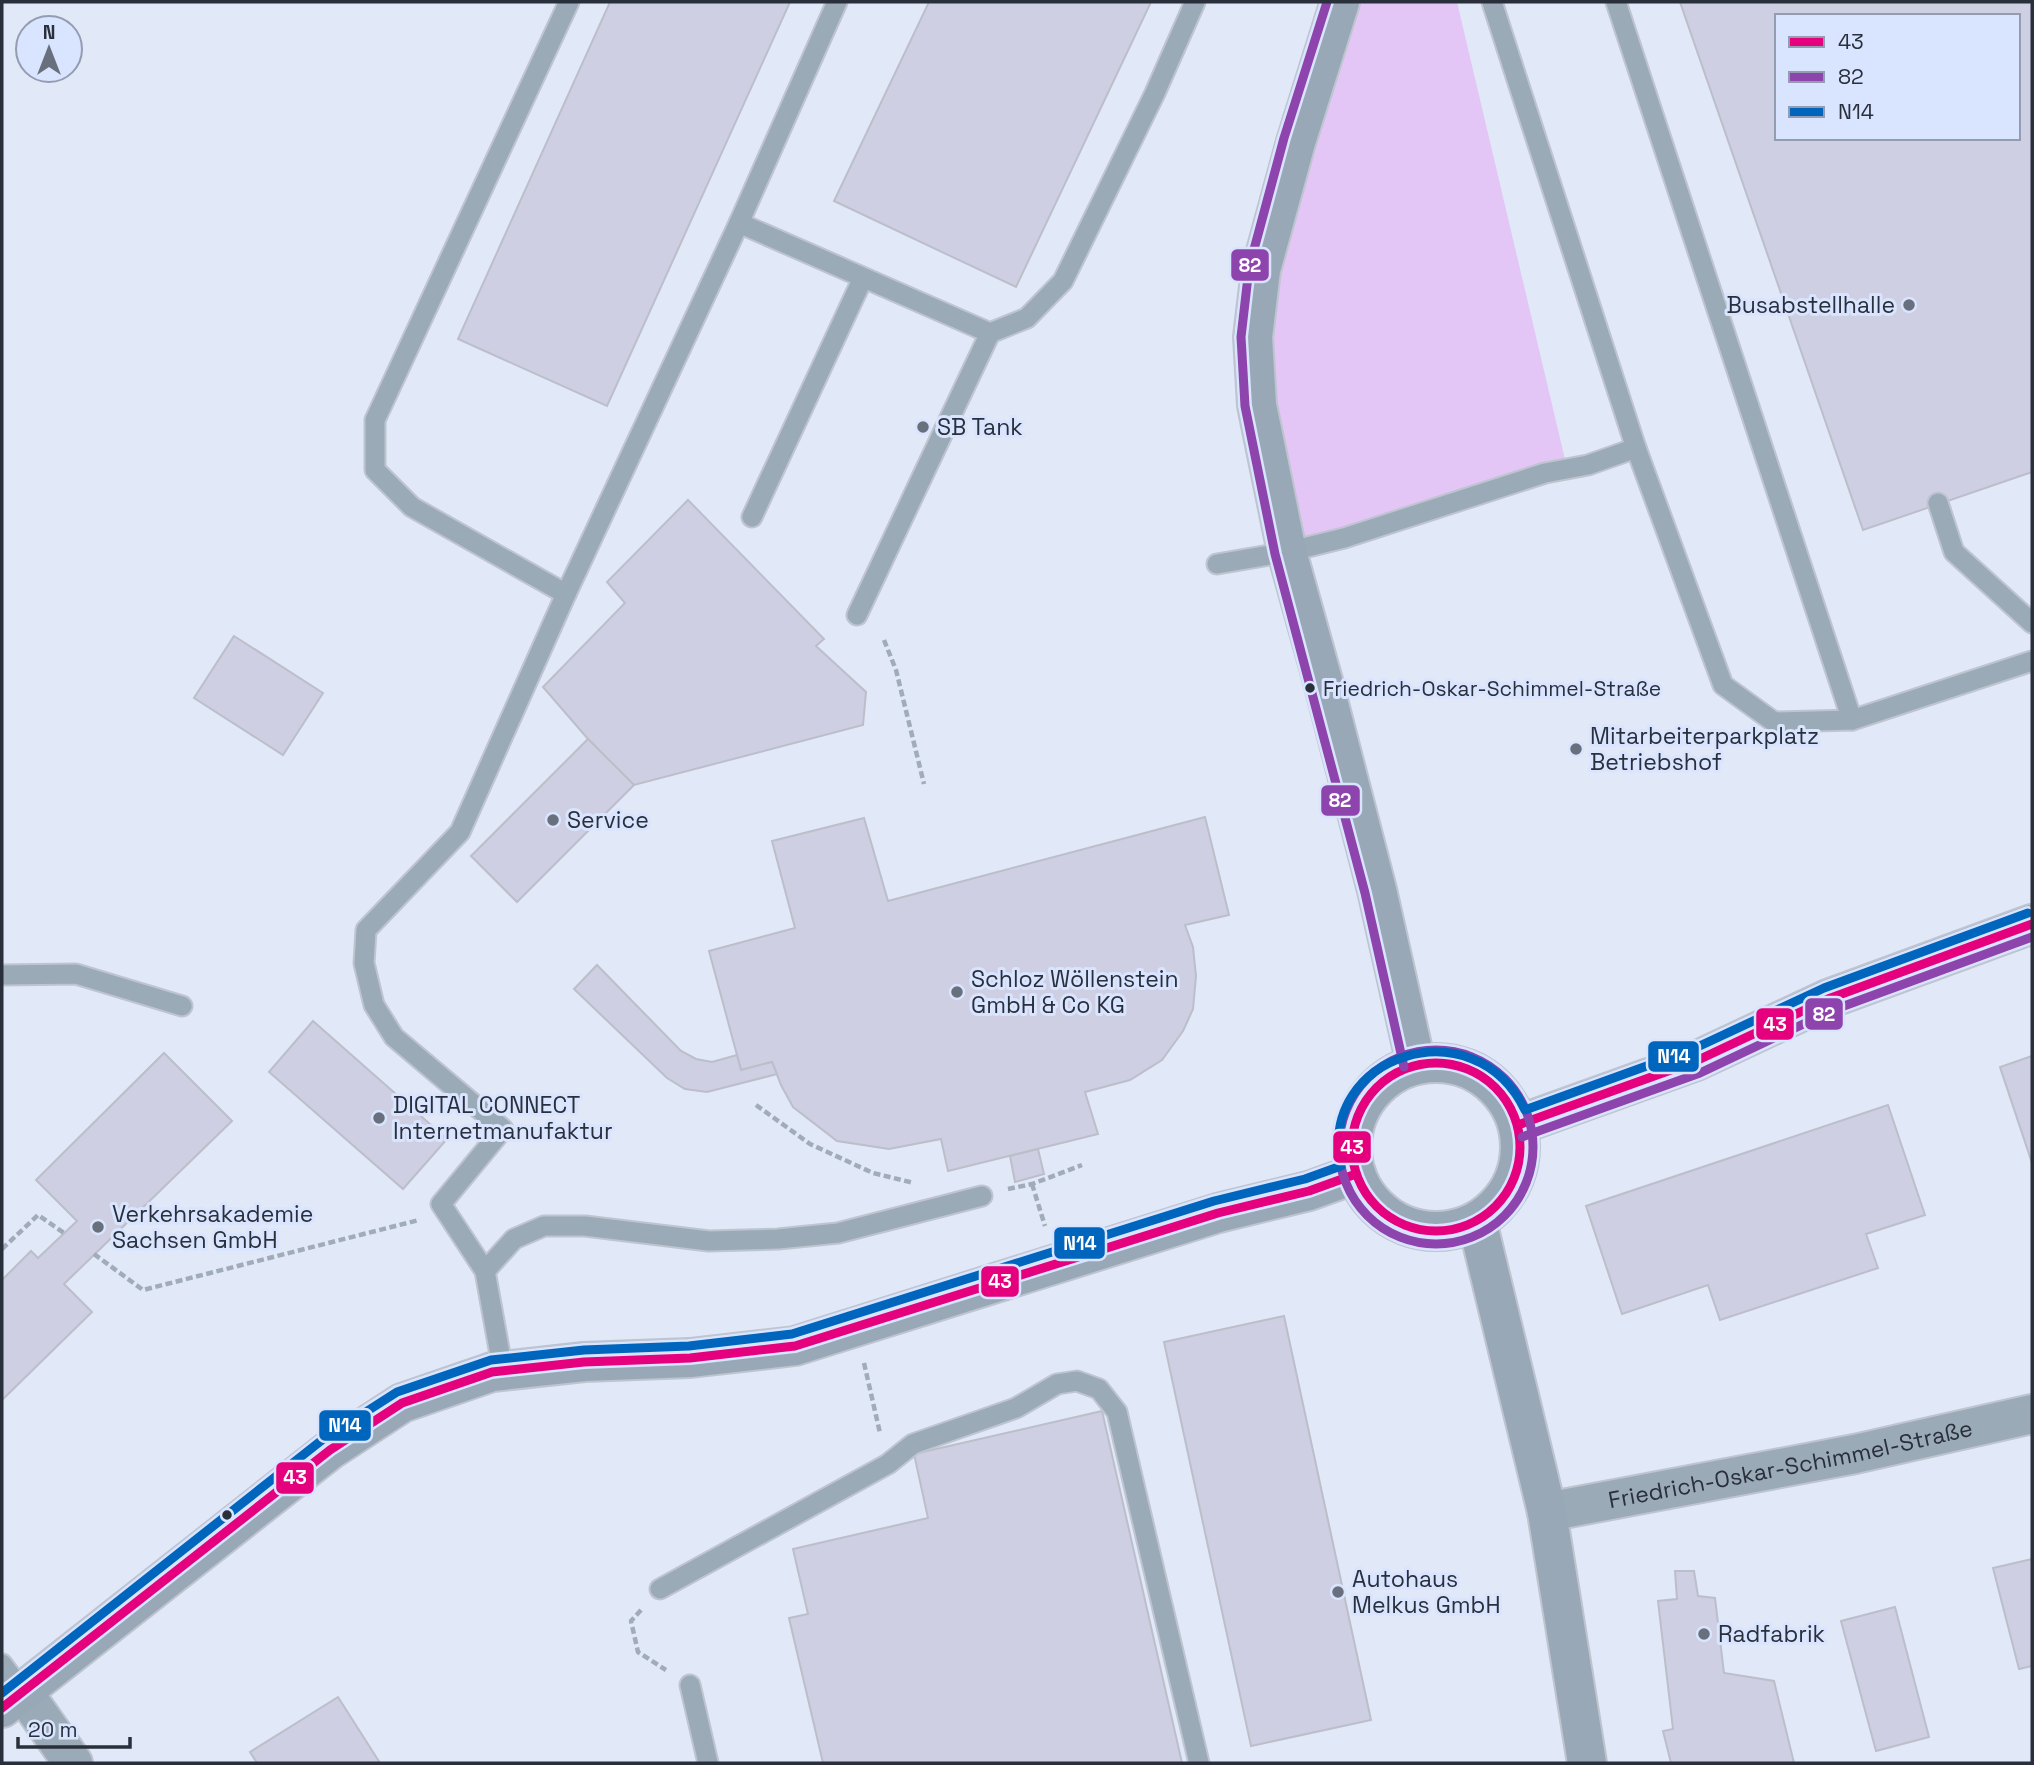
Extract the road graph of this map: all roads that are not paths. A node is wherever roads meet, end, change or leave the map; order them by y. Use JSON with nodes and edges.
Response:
{"nodes":[{"id":1,"x":569,"y":2,"type":"edge"},
{"id":2,"x":837,"y":2,"type":"edge"},
{"id":3,"x":1195,"y":2,"type":"edge"},
{"id":4,"x":1340,"y":2,"type":"edge"},
{"id":5,"x":1492,"y":2,"type":"edge"},
{"id":6,"x":1616,"y":2,"type":"edge"},
{"id":7,"x":739,"y":223,"type":"junction"},
{"id":8,"x":863,"y":278,"type":"junction"},
{"id":9,"x":990,"y":333,"type":"junction"},
{"id":10,"x":1636,"y":448,"type":"junction"},
{"id":11,"x":1938,"y":503,"type":"dead end"},
{"id":12,"x":752,"y":517,"type":"dead end"},
{"id":13,"x":1287,"y":552,"type":"junction"},
{"id":14,"x":1217,"y":564,"type":"dead end"},
{"id":15,"x":566,"y":594,"type":"junction"},
{"id":16,"x":857,"y":615,"type":"dead end"},
{"id":17,"x":2032,"y":623,"type":"edge"},
{"id":18,"x":2032,"y":662,"type":"edge"},
{"id":19,"x":1852,"y":720,"type":"junction"},
{"id":20,"x":2032,"y":924,"type":"edge"},
{"id":21,"x":2,"y":975,"type":"edge"},
{"id":22,"x":182,"y":1006,"type":"dead end"},
{"id":23,"x":1416,"y":1064,"type":"junction"},
{"id":24,"x":1518,"y":1125,"type":"junction"},
{"id":25,"x":1356,"y":1174,"type":"junction"},
{"id":26,"x":982,"y":1196,"type":"road end"},
{"id":27,"x":1477,"y":1221,"type":"junction"},
{"id":28,"x":485,"y":1271,"type":"junction"},
{"id":29,"x":503,"y":1371,"type":"junction"},
{"id":30,"x":2032,"y":1413,"type":"edge"},
{"id":31,"x":1548,"y":1512,"type":"junction"},
{"id":32,"x":660,"y":1589,"type":"road end"},
{"id":33,"x":690,"y":1685,"type":"road end"},
{"id":34,"x":9,"y":1688,"type":"edge"},
{"id":35,"x":73,"y":1763,"type":"edge"},
{"id":36,"x":708,"y":1763,"type":"edge"},
{"id":37,"x":1199,"y":1763,"type":"edge"},
{"id":38,"x":1587,"y":1763,"type":"edge"}],
"edges":[{"from":1,"to":15,"type":"lane"},
{"from":2,"to":7,"type":"lane"},
{"from":3,"to":9,"type":"lane"},
{"from":4,"to":13,"type":"main road"},
{"from":5,"to":10,"type":"lane"},
{"from":6,"to":19,"type":"lane"},
{"from":7,"to":8,"type":"lane"},
{"from":7,"to":15,"type":"lane"},
{"from":8,"to":9,"type":"lane"},
{"from":8,"to":12,"type":"lane"},
{"from":9,"to":16,"type":"lane"},
{"from":10,"to":13,"type":"lane"},
{"from":10,"to":19,"type":"lane"},
{"from":11,"to":17,"type":"lane"},
{"from":13,"to":14,"type":"lane"},
{"from":13,"to":23,"type":"main road"},
{"from":15,"to":28,"type":"lane"},
{"from":18,"to":19,"type":"lane"},
{"from":20,"to":24,"type":"main road"},
{"from":21,"to":22,"type":"lane"},
{"from":23,"to":24,"type":"main road"},
{"from":23,"to":25,"type":"main road"},
{"from":24,"to":27,"type":"main road"},
{"from":25,"to":27,"type":"main road"},
{"from":25,"to":29,"type":"main road"},
{"from":26,"to":28,"type":"lane"},
{"from":27,"to":31,"type":"main road"},
{"from":28,"to":29,"type":"lane"},
{"from":29,"to":34,"type":"main road"},
{"from":30,"to":31,"type":"street","name":"Friedrich-Oskar-Schimmel-Straße"},
{"from":31,"to":38,"type":"main road"},
{"from":32,"to":37,"type":"lane"},
{"from":33,"to":36,"type":"lane"},
{"from":34,"to":35,"type":"street"}]}
